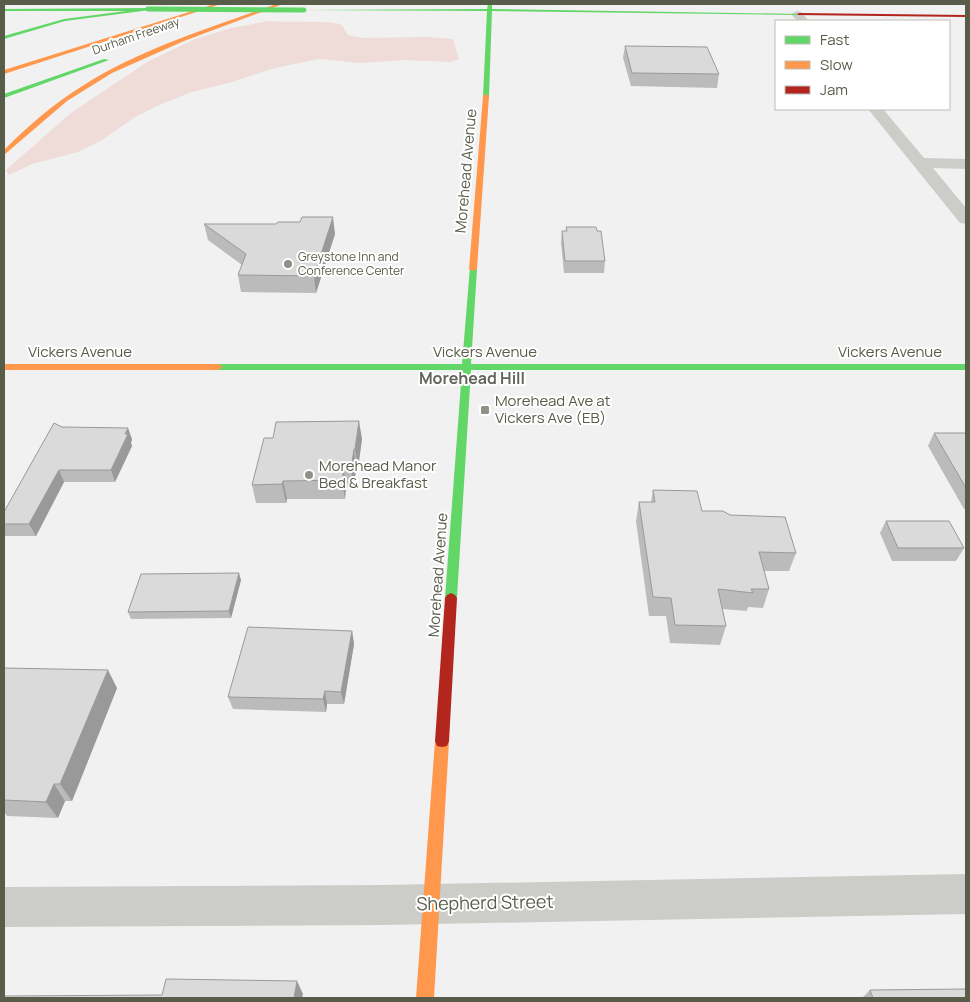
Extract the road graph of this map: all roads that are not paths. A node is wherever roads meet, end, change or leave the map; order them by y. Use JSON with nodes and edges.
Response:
{"nodes":[{"id":1,"x":221,"y":4,"type":"edge"},
{"id":2,"x":278,"y":4,"type":"edge"},
{"id":3,"x":281,"y":4,"type":"edge"},
{"id":4,"x":490,"y":7,"type":"edge"},
{"id":5,"x":148,"y":9,"type":"junction"},
{"id":6,"x":4,"y":10,"type":"edge"},
{"id":7,"x":966,"y":16,"type":"edge"},
{"id":8,"x":800,"y":18,"type":"edge"},
{"id":9,"x":4,"y":38,"type":"edge"},
{"id":10,"x":4,"y":72,"type":"edge"},
{"id":11,"x":4,"y":96,"type":"edge"},
{"id":12,"x":876,"y":110,"type":"edge"},
{"id":13,"x":4,"y":153,"type":"edge"},
{"id":14,"x":921,"y":163,"type":"junction"},
{"id":15,"x":966,"y":164,"type":"edge"},
{"id":16,"x":966,"y":219,"type":"edge"},
{"id":17,"x":4,"y":367,"type":"edge"},
{"id":18,"x":468,"y":367,"type":"junction"},
{"id":19,"x":966,"y":367,"type":"edge"},
{"id":20,"x":966,"y":894,"type":"edge"},
{"id":21,"x":431,"y":904,"type":"junction"},
{"id":22,"x":4,"y":908,"type":"edge"},
{"id":23,"x":425,"y":998,"type":"edge"}],
"edges":[{"from":1,"to":10,"type":"main road","name":"Durham Freeway"},
{"from":2,"to":11,"type":"main road","name":"Durham Freeway"},
{"from":3,"to":13,"type":"main road"},
{"from":4,"to":5,"type":"main road","bridge":true},
{"from":4,"to":8,"type":"main road"},
{"from":4,"to":18,"type":"main road","name":"Morehead Avenue"},
{"from":5,"to":6,"type":"main road"},
{"from":5,"to":9,"type":"main road"},
{"from":7,"to":8,"type":"main road"},
{"from":12,"to":14,"type":"street"},
{"from":14,"to":15,"type":"street"},
{"from":14,"to":16,"type":"street"},
{"from":17,"to":18,"type":"main road","name":"Vickers Avenue"},
{"from":18,"to":19,"type":"main road","name":"Vickers Avenue"},
{"from":18,"to":21,"type":"main road","name":"Morehead Avenue"},
{"from":20,"to":21,"type":"street","name":"Shepherd Street"},
{"from":21,"to":22,"type":"street","name":"Shepherd Street"},
{"from":21,"to":23,"type":"main road","name":"Morehead Avenue"}]}
